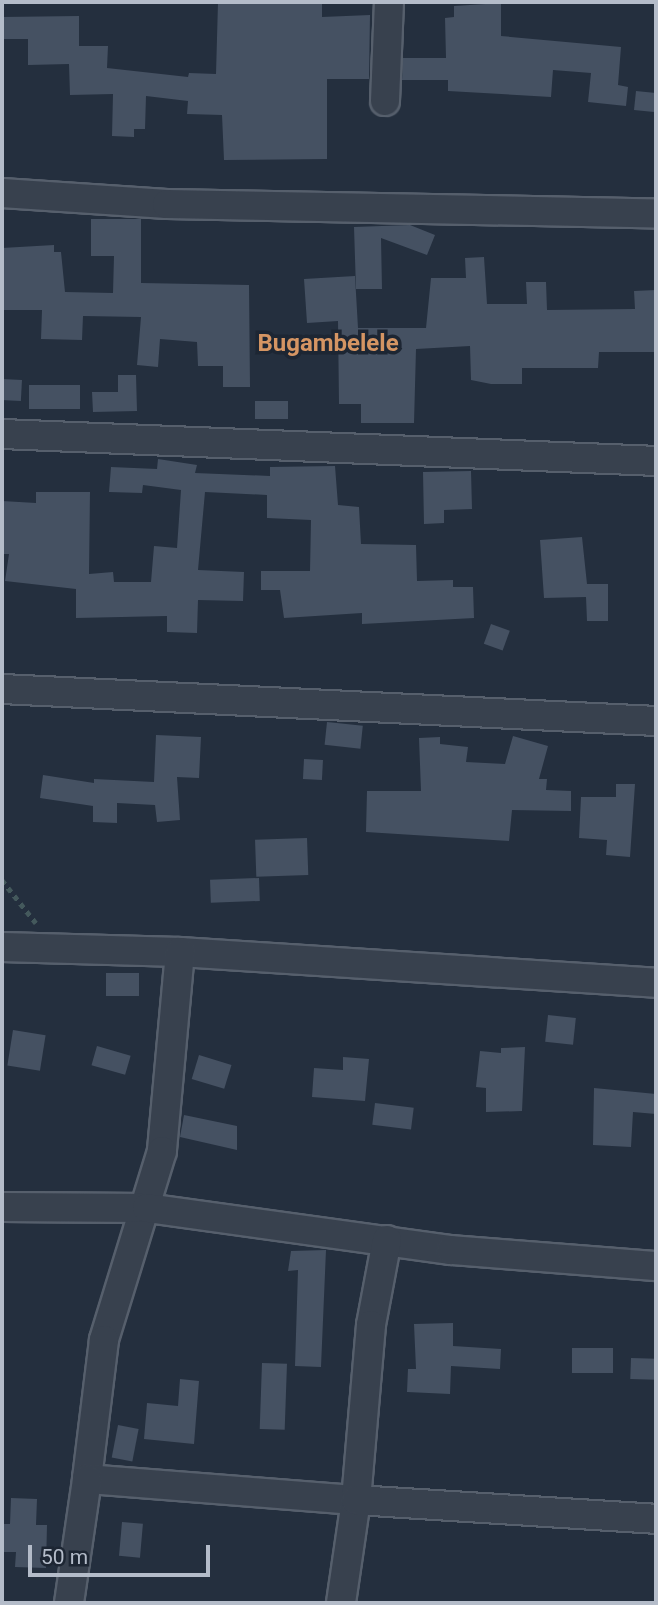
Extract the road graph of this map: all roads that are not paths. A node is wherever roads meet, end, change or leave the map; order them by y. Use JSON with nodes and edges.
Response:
{"nodes":[{"id":1,"x":389,"y":2,"type":"edge"},
{"id":2,"x":385,"y":101,"type":"dead end"},
{"id":3,"x":2,"y":193,"type":"edge"},
{"id":4,"x":656,"y":213,"type":"edge"},
{"id":5,"x":2,"y":434,"type":"edge"},
{"id":6,"x":656,"y":461,"type":"edge"},
{"id":7,"x":2,"y":689,"type":"edge"},
{"id":8,"x":656,"y":721,"type":"edge"},
{"id":9,"x":2,"y":947,"type":"edge"},
{"id":10,"x":180,"y":952,"type":"junction"},
{"id":11,"x":656,"y":983,"type":"edge"},
{"id":12,"x":2,"y":1207,"type":"edge"},
{"id":13,"x":147,"y":1208,"type":"junction"},
{"id":14,"x":387,"y":1240,"type":"junction"},
{"id":15,"x":656,"y":1266,"type":"edge"},
{"id":16,"x":87,"y":1479,"type":"junction"},
{"id":17,"x":356,"y":1500,"type":"junction"},
{"id":18,"x":656,"y":1519,"type":"edge"},
{"id":19,"x":69,"y":1603,"type":"edge"},
{"id":20,"x":341,"y":1603,"type":"edge"}],
"edges":[{"from":1,"to":2,"type":"street"},
{"from":3,"to":4,"type":"street"},
{"from":5,"to":6,"type":"street"},
{"from":7,"to":8,"type":"street"},
{"from":9,"to":10,"type":"street"},
{"from":10,"to":11,"type":"street"},
{"from":10,"to":13,"type":"street"},
{"from":12,"to":13,"type":"street"},
{"from":13,"to":14,"type":"street"},
{"from":13,"to":16,"type":"street"},
{"from":14,"to":15,"type":"street"},
{"from":14,"to":17,"type":"street"},
{"from":16,"to":17,"type":"street"},
{"from":16,"to":19,"type":"street"},
{"from":17,"to":18,"type":"street"},
{"from":17,"to":20,"type":"street"}]}
